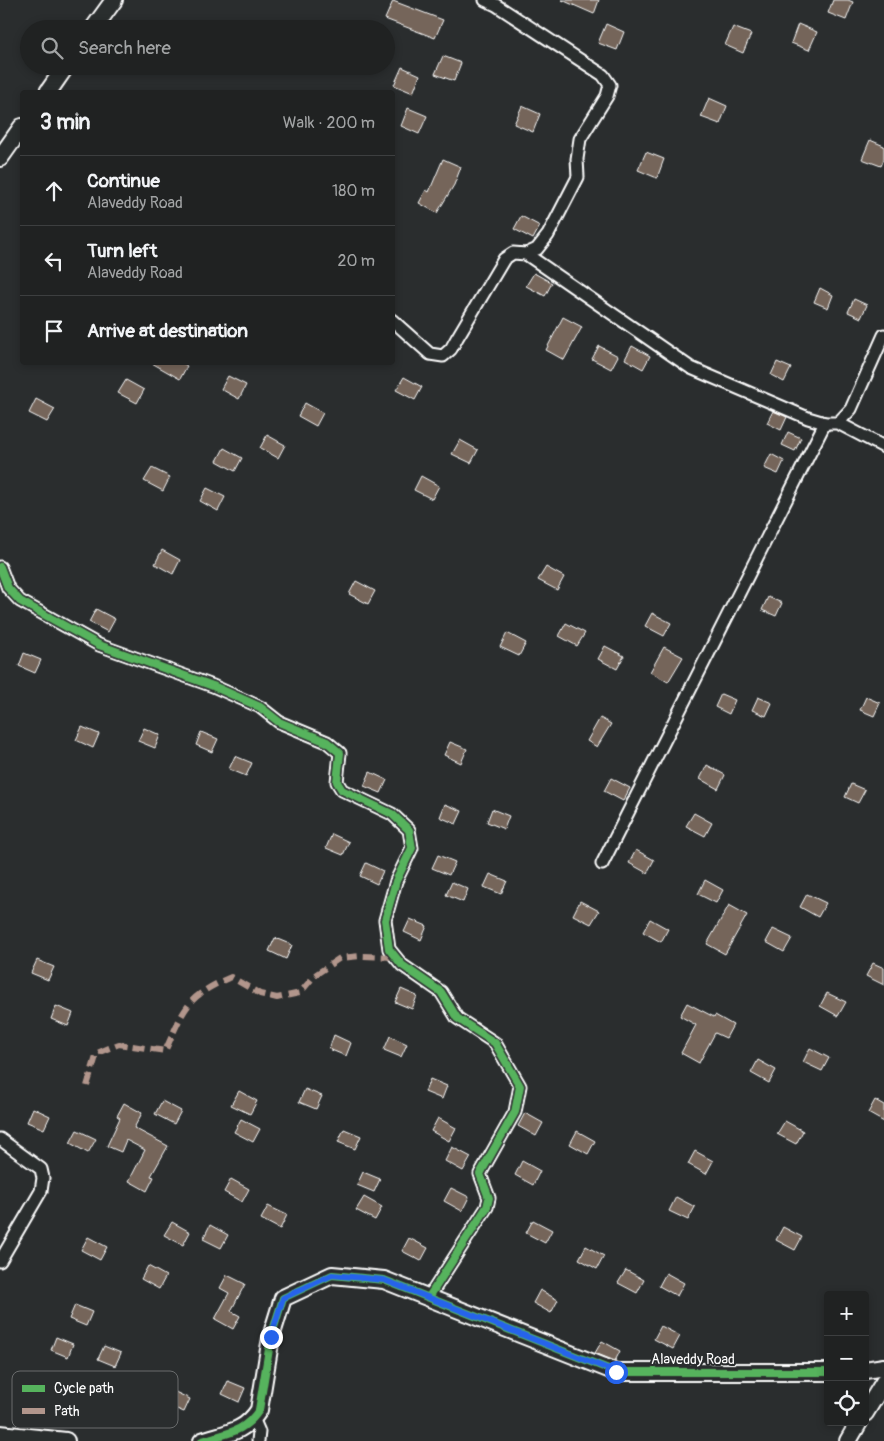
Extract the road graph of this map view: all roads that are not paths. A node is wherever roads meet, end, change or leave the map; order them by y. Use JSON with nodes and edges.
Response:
{"nodes":[{"id":1,"x":114,"y":0,"type":"edge"},
{"id":2,"x":485,"y":0,"type":"edge"},
{"id":3,"x":100,"y":20,"type":"edge"},
{"id":4,"x":60,"y":75,"type":"edge"},
{"id":5,"x":49,"y":90,"type":"edge"},
{"id":6,"x":20,"y":130,"type":"edge"},
{"id":7,"x":0,"y":158,"type":"edge"},
{"id":8,"x":526,"y":254,"type":"junction"},
{"id":9,"x":395,"y":323,"type":"edge"},
{"id":10,"x":884,"y":335,"type":"edge"},
{"id":11,"x":825,"y":422,"type":"junction"},
{"id":12,"x":838,"y":422,"type":"junction"},
{"id":13,"x":884,"y":448,"type":"edge"},
{"id":14,"x":0,"y":566,"type":"edge"},
{"id":15,"x":602,"y":864,"type":"dead end"},
{"id":16,"x":0,"y":1139,"type":"edge"},
{"id":17,"x":0,"y":1261,"type":"edge"},
{"id":18,"x":429,"y":1297,"type":"junction"},
{"id":19,"x":884,"y":1367,"type":"edge"},
{"id":20,"x":869,"y":1369,"type":"edge"},
{"id":21,"x":824,"y":1372,"type":"edge"},
{"id":22,"x":884,"y":1382,"type":"edge"},
{"id":23,"x":869,"y":1406,"type":"edge"},
{"id":24,"x":254,"y":1418,"type":"junction"},
{"id":25,"x":857,"y":1426,"type":"edge"},
{"id":26,"x":0,"y":1434,"type":"edge"},
{"id":27,"x":66,"y":1441,"type":"edge"},
{"id":28,"x":202,"y":1441,"type":"edge"},
{"id":29,"x":258,"y":1441,"type":"edge"},
{"id":30,"x":848,"y":1441,"type":"edge"}],
"edges":[{"from":1,"to":3,"type":"street"},
{"from":2,"to":8,"type":"street"},
{"from":4,"to":5,"type":"street"},
{"from":6,"to":7,"type":"street"},
{"from":8,"to":9,"type":"street"},
{"from":8,"to":11,"type":"street"},
{"from":10,"to":12,"type":"street"},
{"from":11,"to":12,"type":"street"},
{"from":11,"to":15,"type":"street"},
{"from":12,"to":13,"type":"street"},
{"from":14,"to":18,"type":"street"},
{"from":16,"to":17,"type":"street"},
{"from":18,"to":21,"type":"street","name":"Alaveddy Road"},
{"from":18,"to":24,"type":"street","name":"Alaveddy Road"},
{"from":19,"to":20,"type":"street"},
{"from":22,"to":23,"type":"street"},
{"from":24,"to":28,"type":"street"},
{"from":24,"to":29,"type":"street"},
{"from":25,"to":30,"type":"street"},
{"from":26,"to":27,"type":"street"}]}
